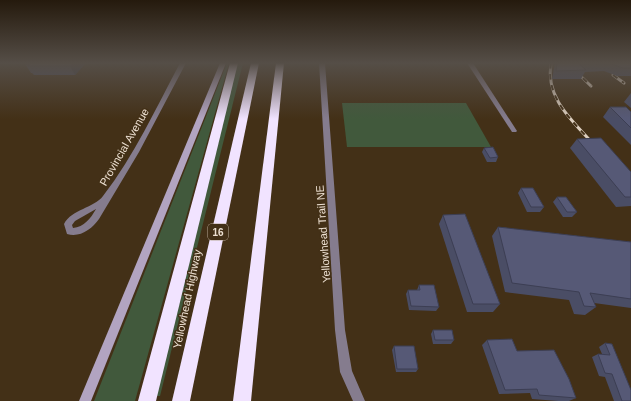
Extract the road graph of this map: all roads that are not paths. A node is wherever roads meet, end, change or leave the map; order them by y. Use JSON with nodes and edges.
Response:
{"nodes":[{"id":1,"x":173,"y":82,"type":"edge"},
{"id":2,"x":215,"y":82,"type":"edge"},
{"id":3,"x":229,"y":82,"type":"edge"},
{"id":4,"x":251,"y":82,"type":"edge"},
{"id":5,"x":278,"y":82,"type":"edge"},
{"id":6,"x":323,"y":82,"type":"edge"},
{"id":7,"x":482,"y":82,"type":"edge"},
{"id":8,"x":514,"y":131,"type":"dead end"},
{"id":9,"x":105,"y":200,"type":"dead end"},
{"id":10,"x":250,"y":330,"type":"junction"},
{"id":11,"x":85,"y":401,"type":"edge"},
{"id":12,"x":147,"y":401,"type":"edge"},
{"id":13,"x":181,"y":401,"type":"edge"},
{"id":14,"x":242,"y":401,"type":"edge"},
{"id":15,"x":250,"y":401,"type":"edge"},
{"id":16,"x":359,"y":401,"type":"edge"}],
"edges":[{"from":1,"to":9,"type":"street","name":"Provincial Avenue"},
{"from":2,"to":11,"type":"main road"},
{"from":3,"to":12,"type":"highway"},
{"from":4,"to":13,"type":"highway","name":"Yellowhead Highway","number":"16"},
{"from":5,"to":10,"type":"highway"},
{"from":6,"to":16,"type":"street","name":"Yellowhead Trail NE"},
{"from":7,"to":8,"type":"street"},
{"from":10,"to":14,"type":"highway"},
{"from":10,"to":15,"type":"highway"}]}
